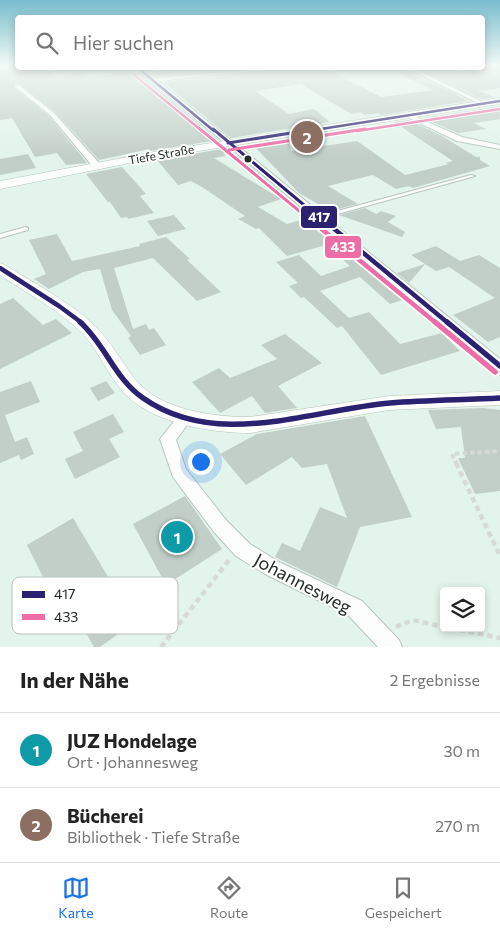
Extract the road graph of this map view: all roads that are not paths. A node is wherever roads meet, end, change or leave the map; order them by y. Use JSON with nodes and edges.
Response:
{"nodes":[{"id":1,"x":28,"y":95,"type":"edge"},
{"id":2,"x":171,"y":95,"type":"edge"},
{"id":3,"x":466,"y":95,"type":"edge"},
{"id":4,"x":500,"y":101,"type":"edge"},
{"id":5,"x":484,"y":104,"type":"junction"},
{"id":6,"x":407,"y":115,"type":"junction"},
{"id":7,"x":228,"y":143,"type":"junction"},
{"id":8,"x":500,"y":148,"type":"edge"},
{"id":9,"x":97,"y":166,"type":"junction"},
{"id":10,"x":473,"y":176,"type":"dead end"},
{"id":11,"x":0,"y":185,"type":"edge"},
{"id":12,"x":321,"y":217,"type":"junction"},
{"id":13,"x":26,"y":229,"type":"dead end"},
{"id":14,"x":0,"y":236,"type":"edge"},
{"id":15,"x":0,"y":268,"type":"edge"},
{"id":16,"x":500,"y":366,"type":"edge"},
{"id":17,"x":500,"y":398,"type":"edge"},
{"id":18,"x":184,"y":418,"type":"junction"},
{"id":19,"x":385,"y":640,"type":"edge"}],
"edges":[{"from":1,"to":9,"type":"street"},
{"from":2,"to":7,"type":"street"},
{"from":3,"to":5,"type":"street"},
{"from":4,"to":5,"type":"main road","name":"Tiefe Straße"},
{"from":5,"to":6,"type":"main road","name":"Tiefe Straße"},
{"from":6,"to":7,"type":"main road","name":"Tiefe Straße"},
{"from":6,"to":8,"type":"street"},
{"from":7,"to":9,"type":"main road","name":"Tiefe Straße"},
{"from":7,"to":12,"type":"street"},
{"from":9,"to":11,"type":"main road","name":"Tiefe Straße"},
{"from":10,"to":12,"type":"lane"},
{"from":12,"to":16,"type":"street"},
{"from":13,"to":14,"type":"lane"},
{"from":15,"to":18,"type":"main road"},
{"from":17,"to":18,"type":"main road"},
{"from":18,"to":19,"type":"street","name":"Johannesweg"}]}
